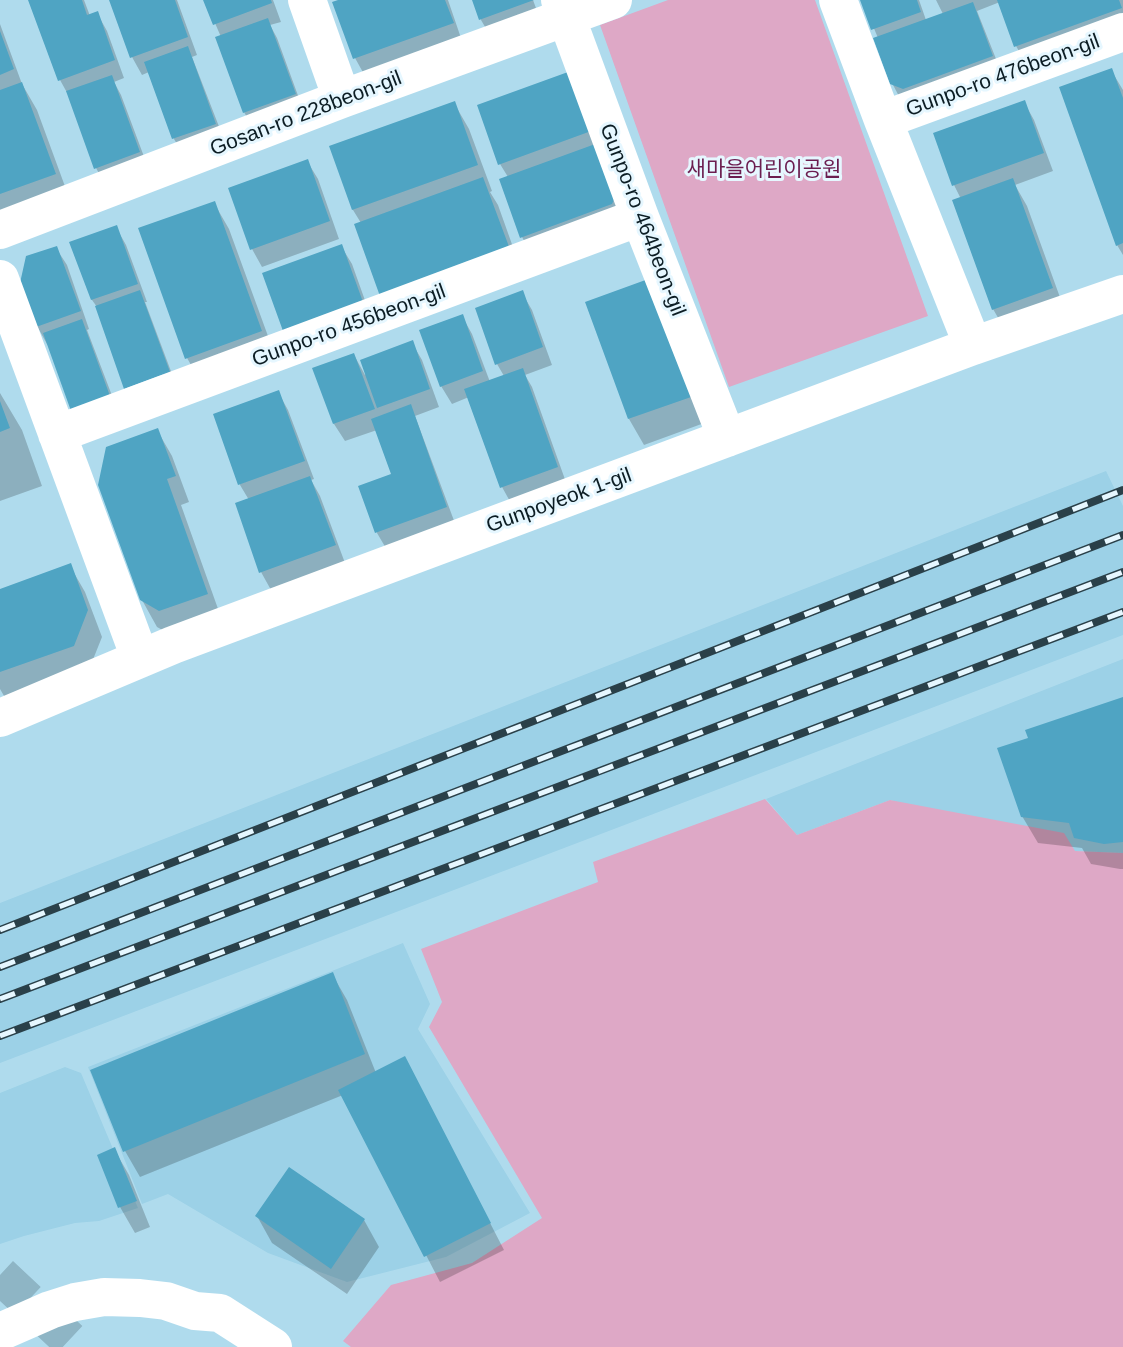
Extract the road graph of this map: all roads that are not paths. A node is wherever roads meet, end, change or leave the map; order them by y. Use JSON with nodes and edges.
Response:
{"nodes":[{"id":1,"x":307,"y":0,"type":"edge"},
{"id":2,"x":613,"y":0,"type":"edge"},
{"id":3,"x":838,"y":0,"type":"edge"},
{"id":4,"x":563,"y":9,"type":"edge"},
{"id":5,"x":1123,"y":32,"type":"edge"},
{"id":6,"x":342,"y":99,"type":"junction"},
{"id":7,"x":883,"y":120,"type":"junction"},
{"id":8,"x":640,"y":217,"type":"junction"},
{"id":9,"x":0,"y":230,"type":"edge"},
{"id":10,"x":0,"y":279,"type":"edge"},
{"id":11,"x":1123,"y":294,"type":"edge"},
{"id":12,"x":973,"y":346,"type":"junction"},
{"id":13,"x":57,"y":434,"type":"junction"},
{"id":14,"x":727,"y":438,"type":"junction"},
{"id":15,"x":140,"y":658,"type":"junction"},
{"id":16,"x":0,"y":718,"type":"edge"},
{"id":17,"x":0,"y":1332,"type":"edge"},
{"id":18,"x":273,"y":1347,"type":"edge"}],
"edges":[{"from":1,"to":6,"type":"street"},
{"from":2,"to":4,"type":"street","name":"Gosan-ro 228beon-gil"},
{"from":3,"to":7,"type":"street"},
{"from":4,"to":6,"type":"street","name":"Gosan-ro 228beon-gil"},
{"from":4,"to":8,"type":"street","name":"Gunpo-ro 464beon-gil"},
{"from":5,"to":7,"type":"street","name":"Gunpo-ro 476beon-gil"},
{"from":6,"to":9,"type":"street","name":"Gosan-ro 228beon-gil"},
{"from":7,"to":12,"type":"street"},
{"from":8,"to":13,"type":"street","name":"Gunpo-ro 456beon-gil"},
{"from":8,"to":14,"type":"street","name":"Gunpo-ro 464beon-gil"},
{"from":10,"to":13,"type":"street"},
{"from":11,"to":12,"type":"street","name":"Gunpoyeok 1-gil"},
{"from":12,"to":14,"type":"street","name":"Gunpoyeok 1-gil"},
{"from":13,"to":15,"type":"street"},
{"from":14,"to":15,"type":"street","name":"Gunpoyeok 1-gil"},
{"from":15,"to":16,"type":"street","name":"Gunpoyeok 1-gil"},
{"from":17,"to":18,"type":"street"}]}
